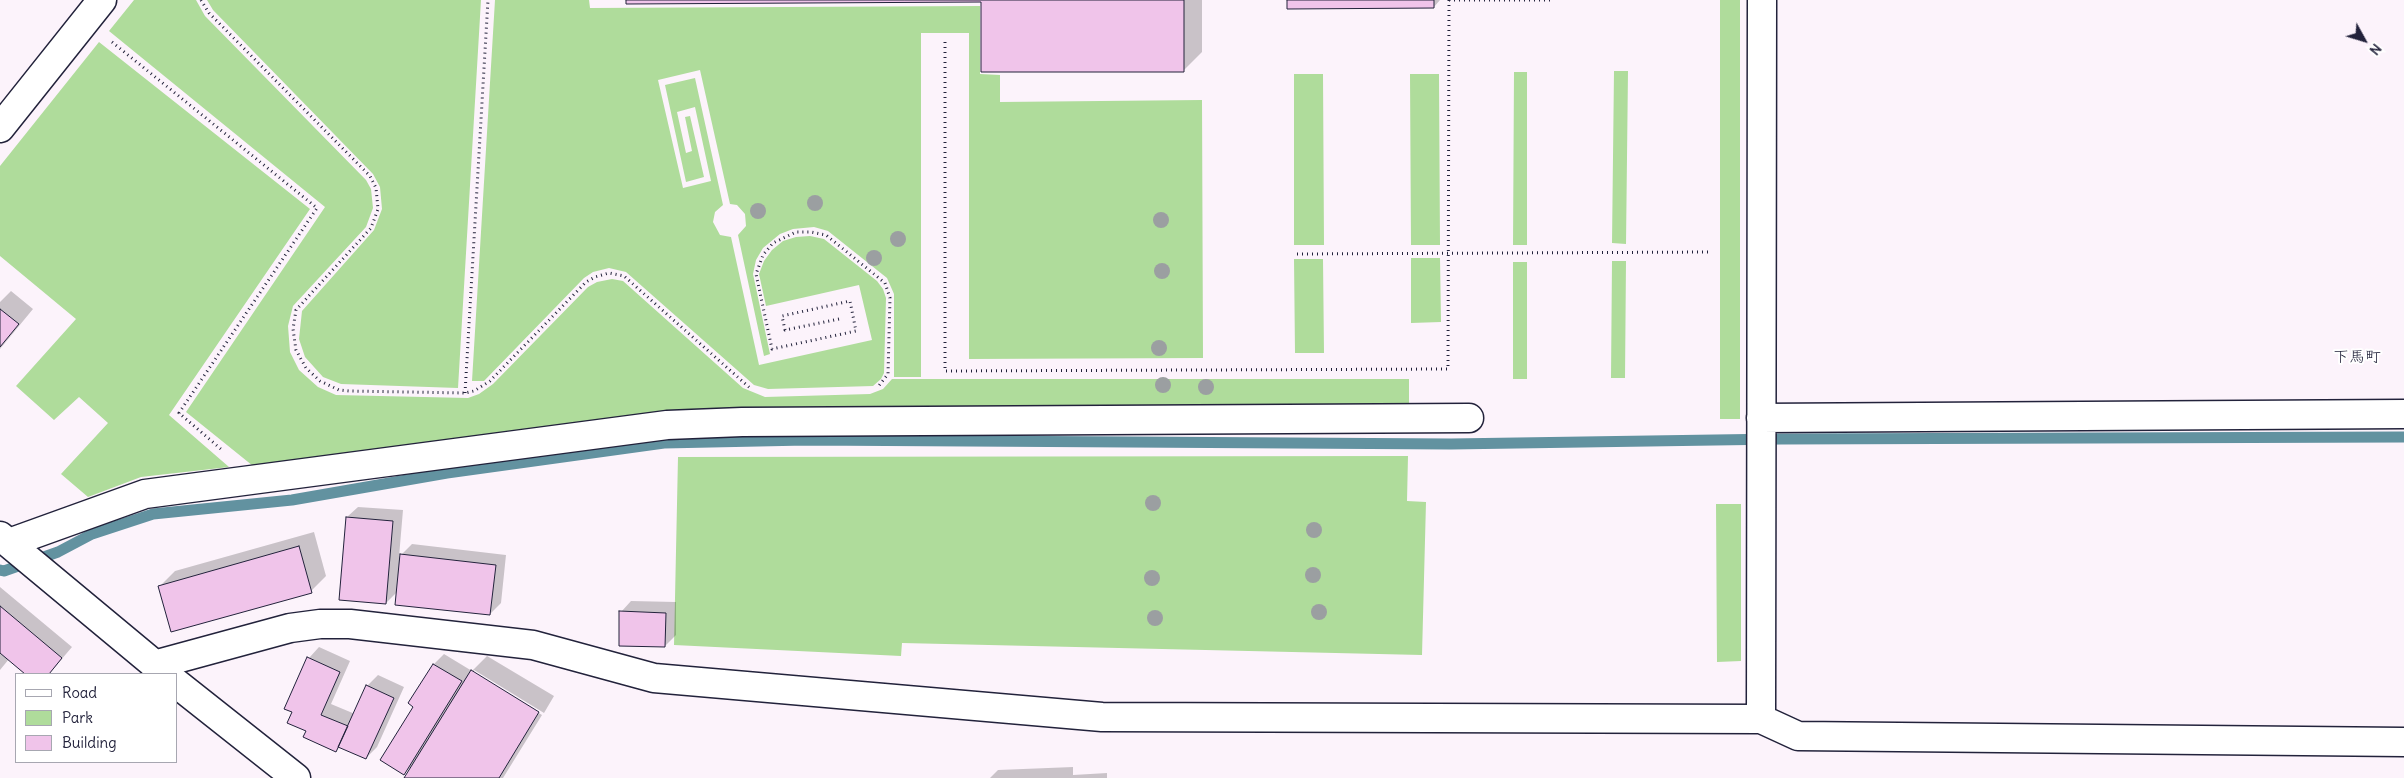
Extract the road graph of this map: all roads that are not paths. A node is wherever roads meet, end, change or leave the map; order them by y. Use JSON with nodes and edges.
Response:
{"nodes":[{"id":1,"x":102,"y":0,"type":"edge"},
{"id":2,"x":1762,"y":0,"type":"edge"},
{"id":3,"x":0,"y":128,"type":"edge"},
{"id":4,"x":2404,"y":414,"type":"edge"},
{"id":5,"x":1469,"y":418,"type":"dead end"},
{"id":6,"x":1761,"y":421,"type":"junction"},
{"id":7,"x":17,"y":550,"type":"edge"},
{"id":8,"x":160,"y":669,"type":"edge"},
{"id":9,"x":178,"y":684,"type":"edge"},
{"id":10,"x":1761,"y":719,"type":"junction"},
{"id":11,"x":2404,"y":742,"type":"edge"},
{"id":12,"x":296,"y":778,"type":"edge"}],
"edges":[{"from":1,"to":3,"type":"street"},
{"from":2,"to":6,"type":"street"},
{"from":4,"to":6,"type":"street"},
{"from":5,"to":7,"type":"street"},
{"from":6,"to":10,"type":"street"},
{"from":7,"to":8,"type":"street"},
{"from":8,"to":10,"type":"street"},
{"from":9,"to":12,"type":"street"},
{"from":10,"to":11,"type":"street"}]}
